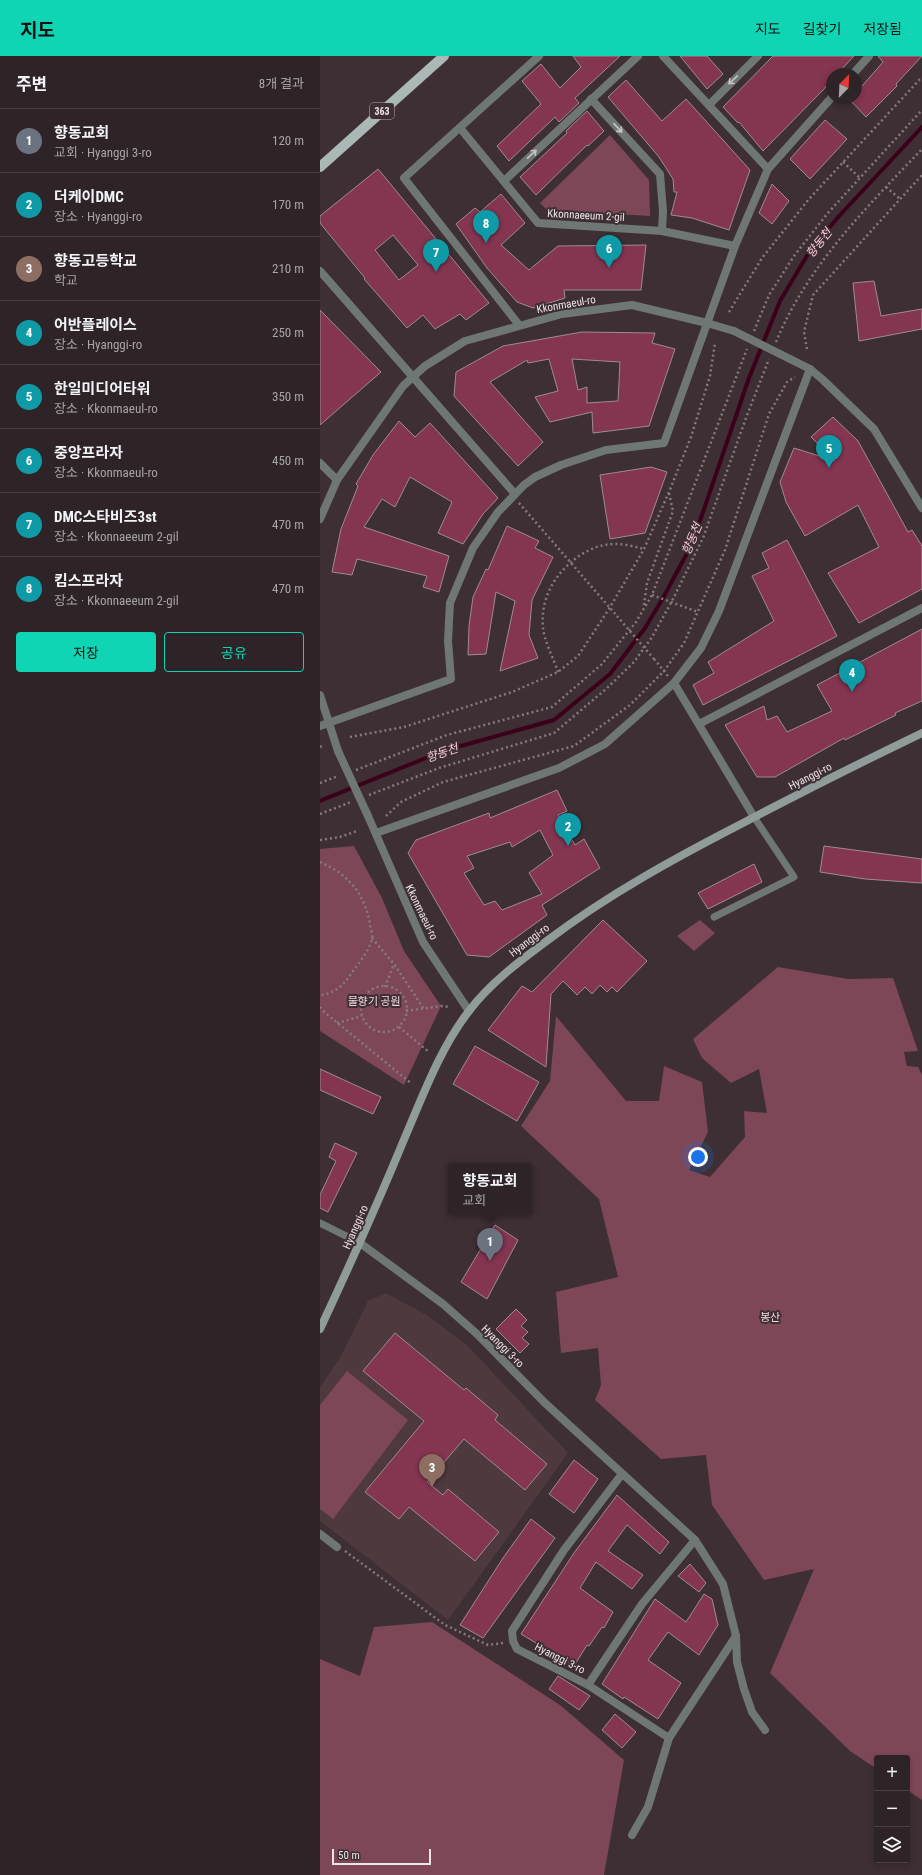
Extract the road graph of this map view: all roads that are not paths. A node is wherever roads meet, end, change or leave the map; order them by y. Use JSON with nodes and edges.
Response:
{"nodes":[{"id":1,"x":444,"y":56,"type":"edge"},
{"id":2,"x":539,"y":56,"type":"edge"},
{"id":3,"x":638,"y":56,"type":"edge"},
{"id":4,"x":663,"y":56,"type":"edge"},
{"id":5,"x":758,"y":56,"type":"edge"},
{"id":6,"x":869,"y":56,"type":"edge"},
{"id":7,"x":858,"y":68,"type":"edge"},
{"id":8,"x":591,"y":99,"type":"junction"},
{"id":9,"x":826,"y":104,"type":"edge"},
{"id":10,"x":709,"y":105,"type":"junction"},
{"id":11,"x":460,"y":128,"type":"junction"},
{"id":12,"x":320,"y":167,"type":"edge"},
{"id":13,"x":768,"y":169,"type":"junction"},
{"id":14,"x":504,"y":181,"type":"junction"},
{"id":15,"x":662,"y":231,"type":"junction"},
{"id":16,"x":735,"y":246,"type":"junction"},
{"id":17,"x":320,"y":271,"type":"edge"},
{"id":18,"x":707,"y":323,"type":"junction"},
{"id":19,"x":519,"y":325,"type":"junction"},
{"id":20,"x":810,"y":369,"type":"junction"},
{"id":21,"x":412,"y":376,"type":"junction"},
{"id":22,"x":320,"y":463,"type":"edge"},
{"id":23,"x":337,"y":480,"type":"junction"},
{"id":24,"x":515,"y":494,"type":"junction"},
{"id":25,"x":922,"y":508,"type":"edge"},
{"id":26,"x":320,"y":519,"type":"edge"},
{"id":27,"x":922,"y":608,"type":"edge"},
{"id":28,"x":672,"y":680,"type":"junction"},
{"id":29,"x":320,"y":696,"type":"edge"},
{"id":30,"x":330,"y":723,"type":"junction"},
{"id":31,"x":699,"y":724,"type":"junction"},
{"id":32,"x":320,"y":726,"type":"edge"},
{"id":33,"x":922,"y":733,"type":"edge"},
{"id":34,"x":754,"y":817,"type":"junction"},
{"id":35,"x":376,"y":833,"type":"junction"},
{"id":36,"x":714,"y":917,"type":"dead end"},
{"id":37,"x":469,"y":1010,"type":"junction"},
{"id":38,"x":320,"y":1223,"type":"edge"},
{"id":39,"x":360,"y":1243,"type":"junction"},
{"id":40,"x":320,"y":1329,"type":"edge"},
{"id":41,"x":622,"y":1474,"type":"junction"},
{"id":42,"x":320,"y":1534,"type":"edge"},
{"id":43,"x":695,"y":1540,"type":"junction"},
{"id":44,"x":337,"y":1547,"type":"dead end"},
{"id":45,"x":736,"y":1636,"type":"junction"},
{"id":46,"x":588,"y":1685,"type":"junction"},
{"id":47,"x":765,"y":1730,"type":"dead end"},
{"id":48,"x":669,"y":1738,"type":"junction"},
{"id":49,"x":632,"y":1835,"type":"dead end"}],
"edges":[{"from":1,"to":12,"type":"main road","number":"363"},
{"from":2,"to":11,"type":"street"},
{"from":3,"to":8,"type":"street"},
{"from":4,"to":10,"type":"street"},
{"from":5,"to":10,"type":"street","one_way":true},
{"from":6,"to":7,"type":"street"},
{"from":14,"to":8,"type":"street","one_way":true},
{"from":8,"to":15,"type":"street","one_way":true},
{"from":9,"to":13,"type":"street"},
{"from":10,"to":13,"type":"street"},
{"from":11,"to":14,"type":"street","name":"Kkonnaeeum 2-gil"},
{"from":11,"to":19,"type":"street"},
{"from":13,"to":16,"type":"street"},
{"from":14,"to":15,"type":"street","name":"Kkonnaeeum 2-gil"},
{"from":15,"to":16,"type":"street","name":"Kkonnaeeum 2-gil"},
{"from":16,"to":18,"type":"street"},
{"from":17,"to":21,"type":"street"},
{"from":18,"to":19,"type":"street","name":"Kkonmaeul-ro"},
{"from":18,"to":20,"type":"street","name":"Kkonmaeul-ro","bridge":true},
{"from":18,"to":24,"type":"street"},
{"from":19,"to":21,"type":"street","name":"Kkonmaeul-ro"},
{"from":20,"to":25,"type":"street"},
{"from":20,"to":28,"type":"street"},
{"from":21,"to":23,"type":"street","name":"Kkonmaeul-ro"},
{"from":21,"to":24,"type":"street"},
{"from":22,"to":23,"type":"street"},
{"from":23,"to":26,"type":"street","name":"Kkonmaeul-ro"},
{"from":24,"to":30,"type":"street"},
{"from":27,"to":31,"type":"street"},
{"from":28,"to":31,"type":"street"},
{"from":28,"to":35,"type":"street"},
{"from":29,"to":30,"type":"street"},
{"from":30,"to":32,"type":"street"},
{"from":30,"to":35,"type":"street","name":"Kkonmaeul-ro","bridge":true},
{"from":31,"to":34,"type":"street"},
{"from":33,"to":34,"type":"main road","name":"Hyanggi-ro"},
{"from":34,"to":36,"type":"lane"},
{"from":34,"to":37,"type":"main road","name":"Hyanggi-ro"},
{"from":35,"to":37,"type":"street","name":"Kkonmaeul-ro"},
{"from":37,"to":39,"type":"main road","name":"Hyanggi-ro"},
{"from":38,"to":39,"type":"lane"},
{"from":39,"to":40,"type":"main road","name":"Hyanggi-ro"},
{"from":39,"to":41,"type":"street","name":"Hyanggi 3-ro"},
{"from":41,"to":43,"type":"street","name":"Hyanggi 3-ro"},
{"from":41,"to":46,"type":"street","name":"Hyanggi 3-ro"},
{"from":42,"to":44,"type":"street"},
{"from":43,"to":45,"type":"street","name":"Hyanggi 3-ro"},
{"from":43,"to":46,"type":"street","name":"Hyanggi 3-ro"},
{"from":45,"to":47,"type":"street","name":"Hyanggi 3-ro"},
{"from":45,"to":48,"type":"street"},
{"from":46,"to":48,"type":"street","name":"Hyanggi 3-ro"},
{"from":48,"to":49,"type":"street"}]}
